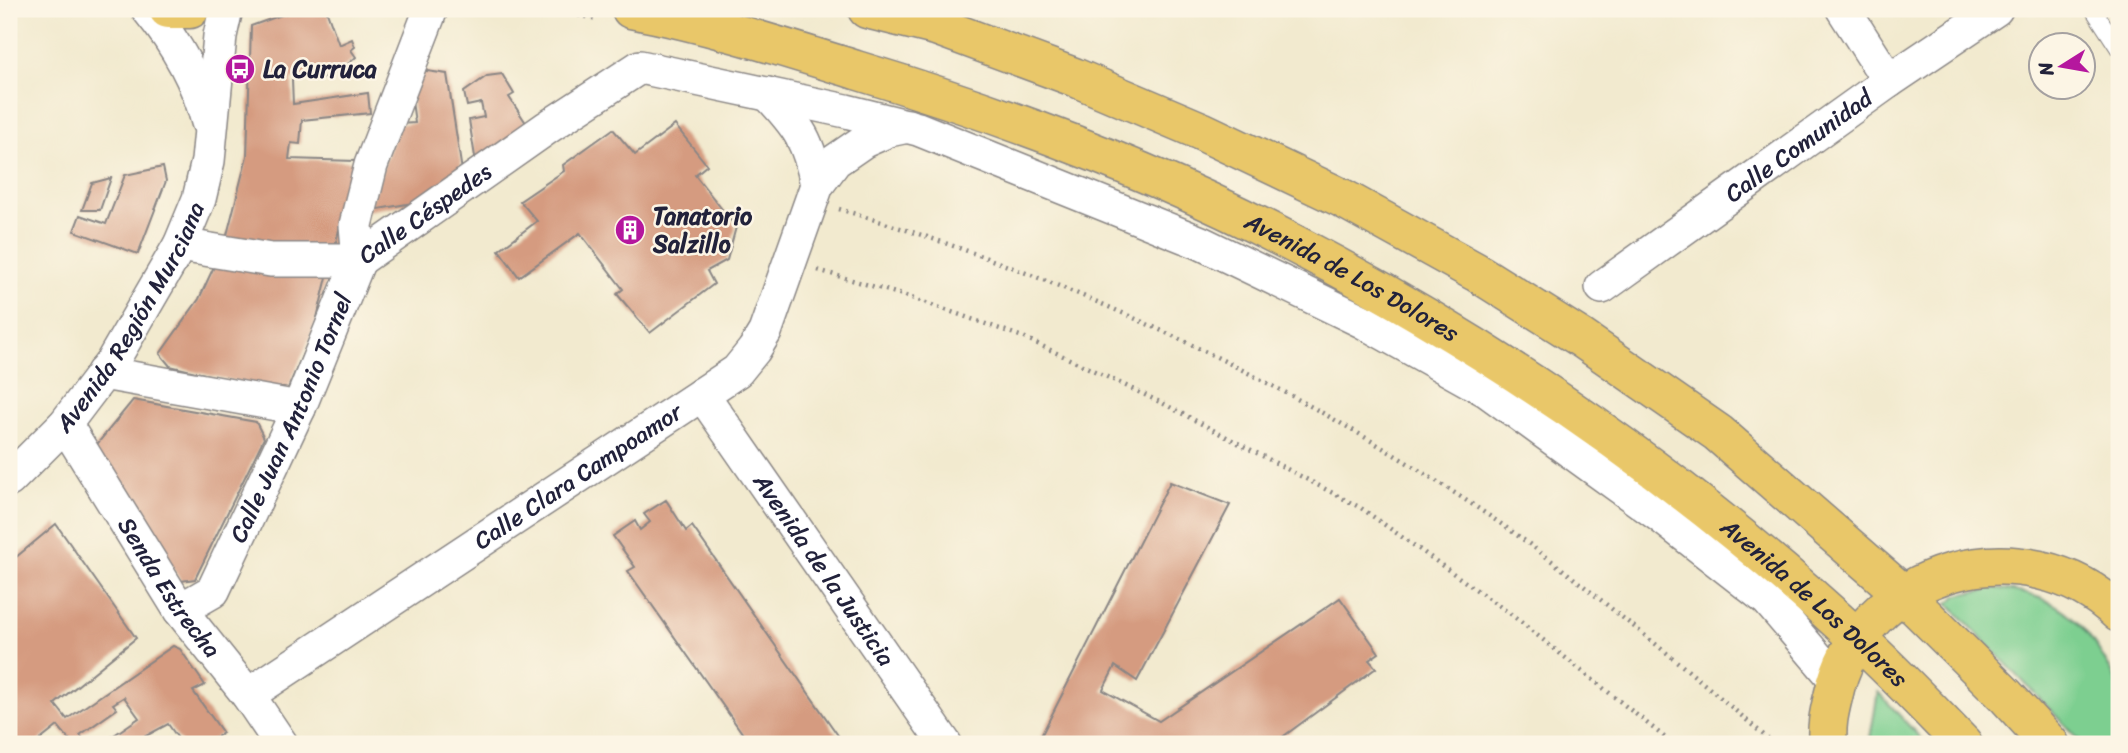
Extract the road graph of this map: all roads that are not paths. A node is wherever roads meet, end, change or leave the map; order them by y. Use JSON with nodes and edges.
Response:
{"nodes":[{"id":1,"x":148,"y":9,"type":"edge"},
{"id":2,"x":168,"y":9,"type":"edge"},
{"id":3,"x":190,"y":9,"type":"edge"},
{"id":4,"x":226,"y":9,"type":"edge"},
{"id":5,"x":431,"y":9,"type":"edge"},
{"id":6,"x":631,"y":9,"type":"edge"},
{"id":7,"x":867,"y":9,"type":"edge"},
{"id":8,"x":1843,"y":9,"type":"edge"},
{"id":9,"x":1996,"y":9,"type":"edge"},
{"id":10,"x":2093,"y":9,"type":"edge"},
{"id":11,"x":2119,"y":49,"type":"edge"},
{"id":12,"x":1889,"y":81,"type":"junction"},
{"id":13,"x":768,"y":94,"type":"junction"},
{"id":14,"x":908,"y":126,"type":"junction"},
{"id":15,"x":212,"y":134,"type":"junction"},
{"id":16,"x":814,"y":193,"type":"junction"},
{"id":17,"x":180,"y":245,"type":"junction"},
{"id":18,"x":359,"y":260,"type":"junction"},
{"id":19,"x":1602,"y":286,"type":"dead end"},
{"id":20,"x":103,"y":373,"type":"junction"},
{"id":21,"x":702,"y":394,"type":"junction"},
{"id":22,"x":299,"y":408,"type":"junction"},
{"id":23,"x":65,"y":424,"type":"junction"},
{"id":24,"x":9,"y":480,"type":"edge"},
{"id":25,"x":1903,"y":594,"type":"junction"},
{"id":26,"x":180,"y":610,"type":"junction"},
{"id":27,"x":2119,"y":613,"type":"edge"},
{"id":28,"x":1858,"y":638,"type":"junction"},
{"id":29,"x":1836,"y":680,"type":"junction"},
{"id":30,"x":248,"y":695,"type":"junction"},
{"id":31,"x":281,"y":744,"type":"edge"},
{"id":32,"x":945,"y":744,"type":"edge"},
{"id":33,"x":1828,"y":744,"type":"edge"},
{"id":34,"x":1963,"y":744,"type":"edge"},
{"id":35,"x":2050,"y":744,"type":"edge"}],
"edges":[{"from":1,"to":15,"type":"street","name":"Avenida Región Murciana"},
{"from":2,"to":3,"type":"main road"},
{"from":4,"to":15,"type":"street","name":"Avenida Región Murciana"},
{"from":5,"to":18,"type":"street","name":"Calle Juan Antonio Tornel"},
{"from":6,"to":28,"type":"main road","name":"Avenida de Los Dolores"},
{"from":7,"to":25,"type":"main road"},
{"from":8,"to":12,"type":"street"},
{"from":9,"to":12,"type":"street","name":"Calle Comunidad"},
{"from":10,"to":11,"type":"lane"},
{"from":12,"to":19,"type":"street","name":"Calle Comunidad"},
{"from":13,"to":14,"type":"street"},
{"from":13,"to":16,"type":"street"},
{"from":13,"to":18,"type":"street","name":"Calle Céspedes"},
{"from":14,"to":16,"type":"street","name":"Calle Clara Campoamor"},
{"from":14,"to":29,"type":"street"},
{"from":15,"to":17,"type":"street","name":"Avenida Región Murciana"},
{"from":16,"to":21,"type":"street","name":"Calle Clara Campoamor"},
{"from":17,"to":18,"type":"street","name":"Calle Céspedes"},
{"from":17,"to":20,"type":"street","name":"Avenida Región Murciana"},
{"from":18,"to":22,"type":"street","name":"Calle Juan Antonio Tornel"},
{"from":20,"to":22,"type":"street"},
{"from":20,"to":23,"type":"street","name":"Avenida Región Murciana"},
{"from":21,"to":30,"type":"street","name":"Calle Clara Campoamor"},
{"from":21,"to":32,"type":"street","name":"Avenida de la Justicia"},
{"from":22,"to":26,"type":"street","name":"Calle Juan Antonio Tornel"},
{"from":23,"to":24,"type":"street","name":"Avenida Región Murciana"},
{"from":23,"to":26,"type":"street","name":"Senda Estrecha"},
{"from":25,"to":27,"type":"main road"},
{"from":25,"to":28,"type":"main road"},
{"from":25,"to":35,"type":"main road"},
{"from":26,"to":30,"type":"street","name":"Senda Estrecha"},
{"from":28,"to":29,"type":"main road"},
{"from":28,"to":34,"type":"main road","name":"Avenida de Los Dolores"},
{"from":29,"to":33,"type":"main road"},
{"from":30,"to":31,"type":"street","name":"Senda Estrecha"}]}
